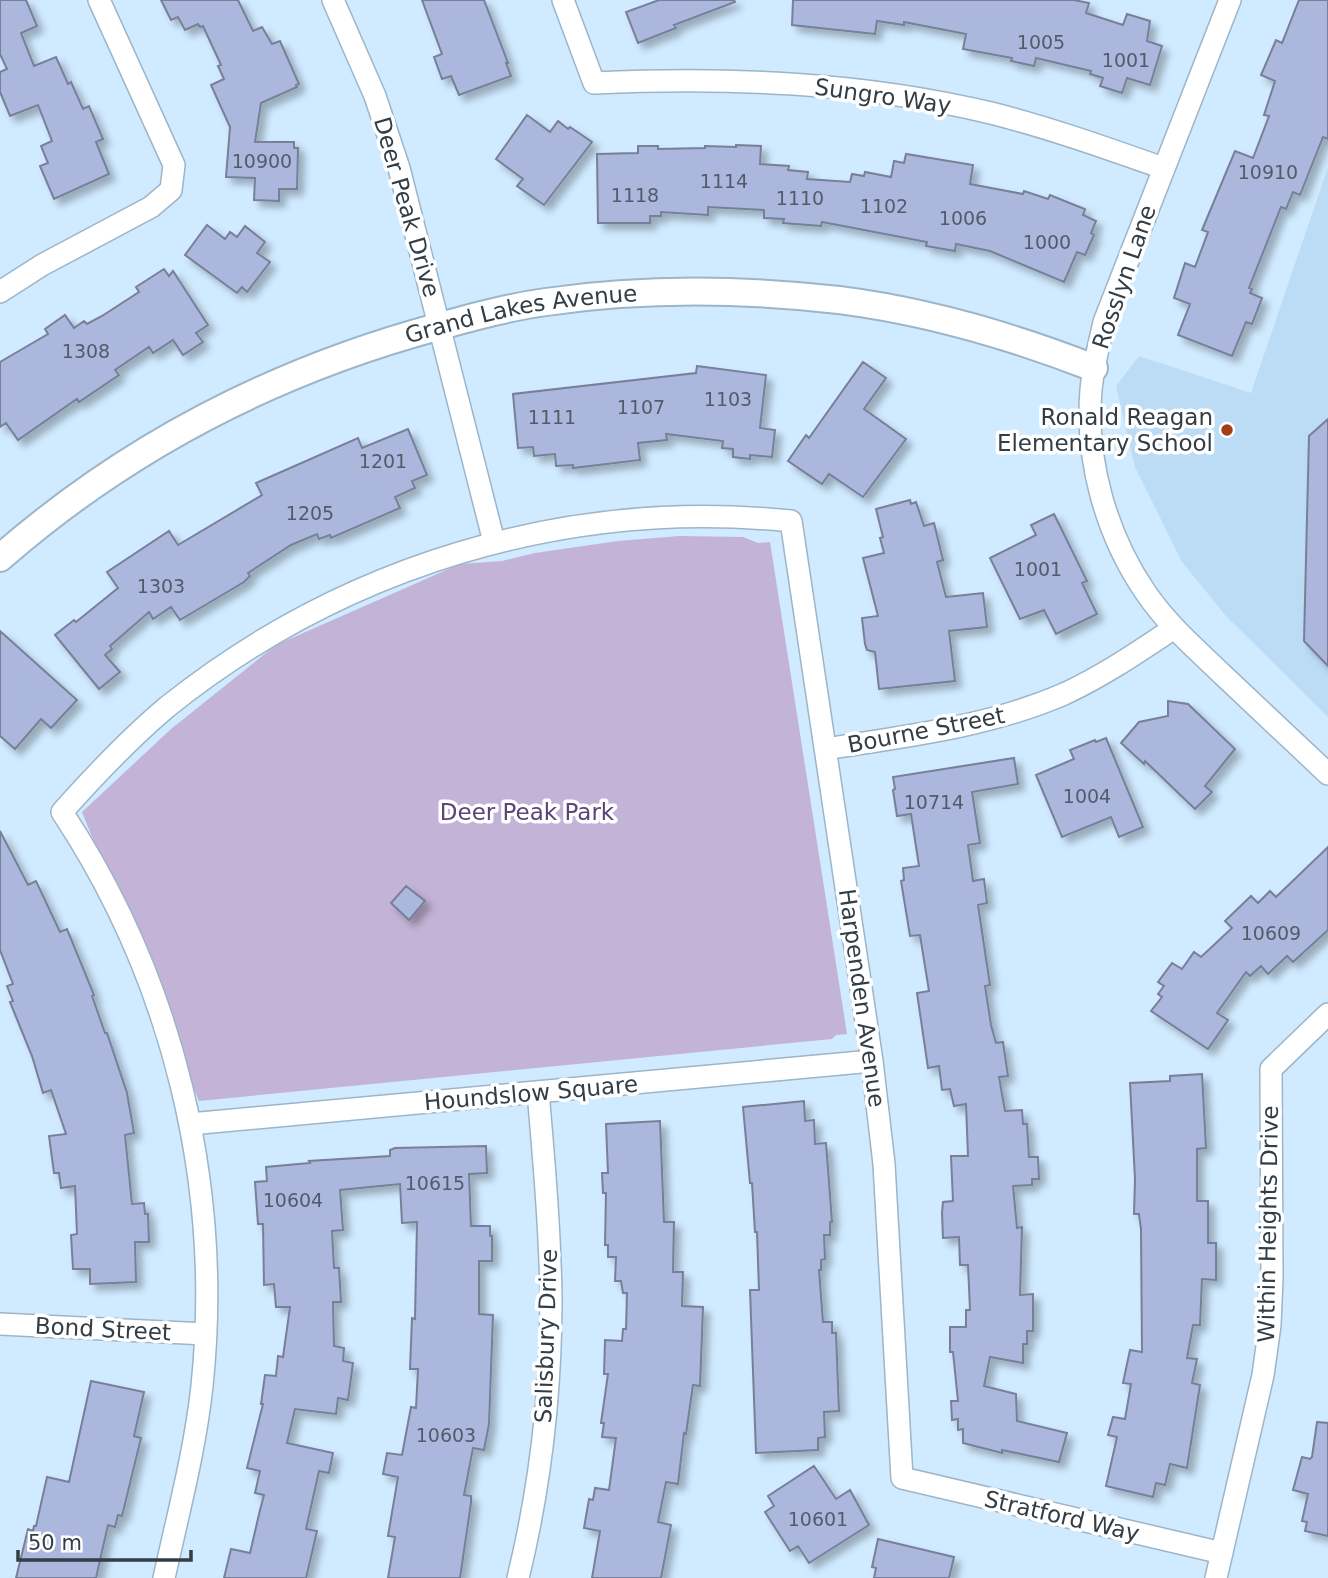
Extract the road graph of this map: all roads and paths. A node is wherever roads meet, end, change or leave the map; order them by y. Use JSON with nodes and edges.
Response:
{"nodes":[{"id":1,"x":99,"y":0,"type":"edge"},
{"id":2,"x":333,"y":0,"type":"edge"},
{"id":3,"x":563,"y":0,"type":"edge"},
{"id":4,"x":1230,"y":0,"type":"edge"},
{"id":5,"x":1164,"y":168,"type":"junction"},
{"id":6,"x":0,"y":292,"type":"edge"},
{"id":7,"x":440,"y":326,"type":"junction"},
{"id":8,"x":1094,"y":368,"type":"junction"},
{"id":9,"x":494,"y":542,"type":"junction"},
{"id":10,"x":0,"y":558,"type":"edge"},
{"id":11,"x":1174,"y":628,"type":"junction"},
{"id":12,"x":825,"y":749,"type":"junction"},
{"id":13,"x":1328,"y":774,"type":"edge"},
{"id":14,"x":1328,"y":1014,"type":"edge"},
{"id":15,"x":872,"y":1061,"type":"junction"},
{"id":16,"x":538,"y":1092,"type":"junction"},
{"id":17,"x":190,"y":1124,"type":"junction"},
{"id":18,"x":0,"y":1324,"type":"edge"},
{"id":19,"x":206,"y":1334,"type":"junction"},
{"id":20,"x":902,"y":1478,"type":"joint"},
{"id":21,"x":1222,"y":1553,"type":"junction"},
{"id":22,"x":164,"y":1578,"type":"edge"},
{"id":23,"x":518,"y":1578,"type":"edge"},
{"id":24,"x":1216,"y":1578,"type":"edge"}],
"edges":[{"from":1,"to":6,"type":"street"},
{"from":2,"to":7,"type":"street","name":"Deer Peak Drive"},
{"from":3,"to":5,"type":"street","name":"Sungro Way"},
{"from":4,"to":5,"type":"street","name":"Rosslyn Lane"},
{"from":5,"to":8,"type":"street","name":"Rosslyn Lane"},
{"from":7,"to":8,"type":"street","name":"Grand Lakes Avenue"},
{"from":7,"to":9,"type":"street","name":"Deer Peak Drive"},
{"from":7,"to":10,"type":"street","name":"Grand Lakes Avenue"},
{"from":8,"to":11,"type":"street","name":"Rosslyn Lane"},
{"from":9,"to":12,"type":"street","name":"Harpenden Avenue"},
{"from":9,"to":17,"type":"street"},
{"from":11,"to":12,"type":"street","name":"Bourne Street"},
{"from":11,"to":13,"type":"street","name":"Rosslyn Lane"},
{"from":12,"to":15,"type":"street","name":"Harpenden Avenue"},
{"from":14,"to":21,"type":"street","name":"Within Heights Drive"},
{"from":15,"to":16,"type":"street","name":"Houndslow Square"},
{"from":15,"to":20,"type":"street","name":"Harpenden Avenue"},
{"from":16,"to":17,"type":"street","name":"Houndslow Square"},
{"from":16,"to":23,"type":"street","name":"Salisbury Drive"},
{"from":17,"to":19,"type":"street"},
{"from":18,"to":19,"type":"street","name":"Bond Street"},
{"from":19,"to":22,"type":"street"},
{"from":20,"to":21,"type":"street","name":"Stratford Way"},
{"from":21,"to":24,"type":"street","name":"Within Heights Drive"}]}
